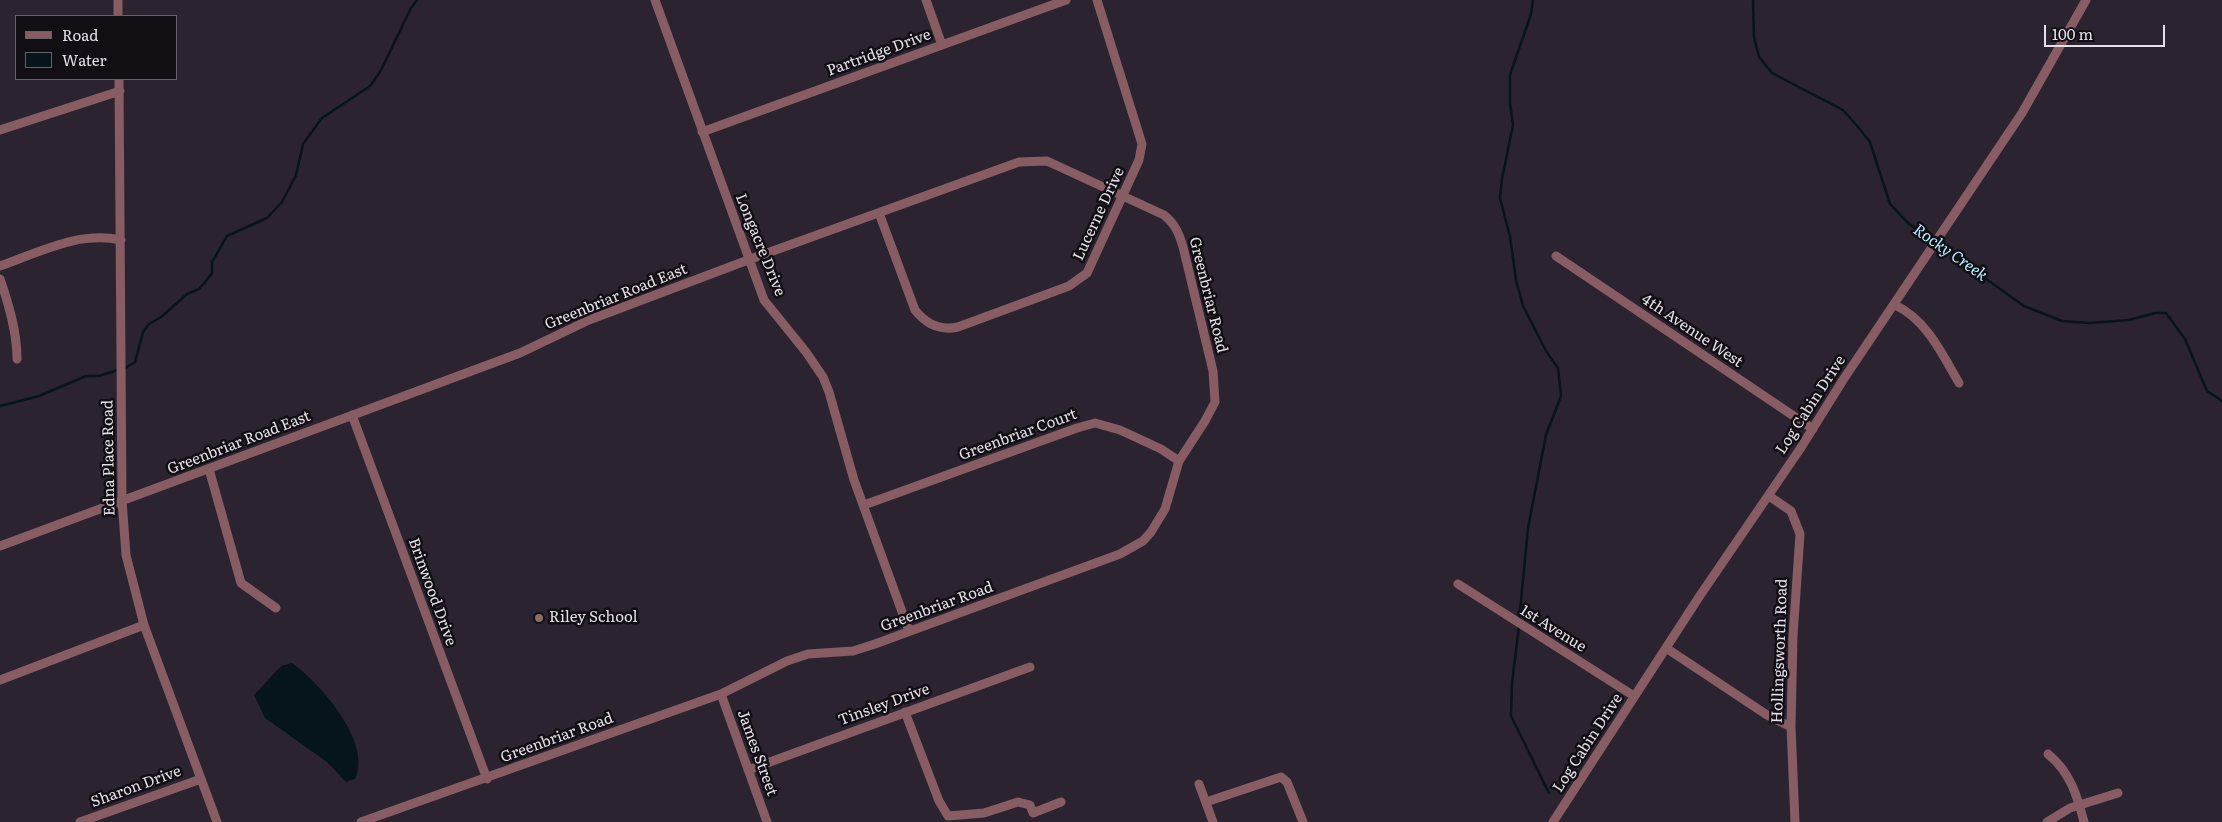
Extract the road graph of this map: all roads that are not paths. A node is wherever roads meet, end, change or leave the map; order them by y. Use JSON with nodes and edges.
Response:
{"nodes":[{"id":1,"x":118,"y":0,"type":"edge"},
{"id":2,"x":654,"y":0,"type":"edge"},
{"id":3,"x":926,"y":0,"type":"edge"},
{"id":4,"x":1066,"y":0,"type":"edge"},
{"id":5,"x":1098,"y":0,"type":"edge"},
{"id":6,"x":2086,"y":0,"type":"edge"},
{"id":7,"x":118,"y":15,"type":"edge"},
{"id":8,"x":942,"y":45,"type":"junction"},
{"id":9,"x":119,"y":80,"type":"edge"},
{"id":10,"x":120,"y":91,"type":"junction"},
{"id":11,"x":0,"y":130,"type":"edge"},
{"id":12,"x":702,"y":132,"type":"junction"},
{"id":13,"x":1122,"y":195,"type":"junction"},
{"id":14,"x":879,"y":212,"type":"junction"},
{"id":15,"x":121,"y":240,"type":"junction"},
{"id":16,"x":1556,"y":256,"type":"dead end"},
{"id":17,"x":748,"y":260,"type":"junction"},
{"id":18,"x":0,"y":266,"type":"edge"},
{"id":19,"x":0,"y":279,"type":"edge"},
{"id":20,"x":1895,"y":305,"type":"junction"},
{"id":21,"x":17,"y":359,"type":"dead end"},
{"id":22,"x":1959,"y":383,"type":"dead end"},
{"id":23,"x":352,"y":415,"type":"junction"},
{"id":24,"x":1813,"y":429,"type":"junction"},
{"id":25,"x":1179,"y":461,"type":"junction"},
{"id":26,"x":209,"y":469,"type":"junction"},
{"id":27,"x":1769,"y":496,"type":"junction"},
{"id":28,"x":122,"y":500,"type":"junction"},
{"id":29,"x":864,"y":505,"type":"junction"},
{"id":30,"x":0,"y":546,"type":"edge"},
{"id":31,"x":1458,"y":584,"type":"dead end"},
{"id":32,"x":276,"y":608,"type":"dead end"},
{"id":33,"x":144,"y":625,"type":"junction"},
{"id":34,"x":909,"y":631,"type":"junction"},
{"id":35,"x":1666,"y":648,"type":"junction"},
{"id":36,"x":1030,"y":667,"type":"dead end"},
{"id":37,"x":0,"y":680,"type":"edge"},
{"id":38,"x":721,"y":694,"type":"junction"},
{"id":39,"x":1634,"y":696,"type":"junction"},
{"id":40,"x":905,"y":712,"type":"junction"},
{"id":41,"x":1791,"y":727,"type":"junction"},
{"id":42,"x":2048,"y":754,"type":"dead end"},
{"id":43,"x":748,"y":770,"type":"junction"},
{"id":44,"x":487,"y":778,"type":"junction"},
{"id":45,"x":201,"y":779,"type":"junction"},
{"id":46,"x":1199,"y":784,"type":"dead end"},
{"id":47,"x":2118,"y":793,"type":"dead end"},
{"id":48,"x":1061,"y":802,"type":"dead end"},
{"id":49,"x":1206,"y":802,"type":"junction"},
{"id":50,"x":2080,"y":804,"type":"junction"},
{"id":51,"x":1035,"y":818,"type":"edge"},
{"id":52,"x":947,"y":819,"type":"edge"},
{"id":53,"x":94,"y":820,"type":"edge"},
{"id":54,"x":80,"y":822,"type":"edge"},
{"id":55,"x":217,"y":822,"type":"edge"},
{"id":56,"x":361,"y":822,"type":"edge"},
{"id":57,"x":767,"y":822,"type":"edge"},
{"id":58,"x":1213,"y":822,"type":"edge"},
{"id":59,"x":1302,"y":822,"type":"edge"},
{"id":60,"x":1553,"y":822,"type":"edge"},
{"id":61,"x":1795,"y":822,"type":"edge"},
{"id":62,"x":2048,"y":822,"type":"edge"},
{"id":63,"x":2084,"y":822,"type":"edge"}],
"edges":[{"from":1,"to":7,"type":"street"},
{"from":2,"to":12,"type":"street","name":"Longacre Drive"},
{"from":3,"to":8,"type":"street"},
{"from":4,"to":8,"type":"street","name":"Partridge Drive"},
{"from":5,"to":13,"type":"street","name":"Lucerne Drive"},
{"from":6,"to":20,"type":"street","name":"Log Cabin Drive"},
{"from":8,"to":12,"type":"street","name":"Partridge Drive"},
{"from":9,"to":10,"type":"street","name":"Edna Place Road"},
{"from":10,"to":11,"type":"street"},
{"from":10,"to":15,"type":"street","name":"Edna Place Road"},
{"from":12,"to":17,"type":"street","name":"Longacre Drive"},
{"from":13,"to":14,"type":"street","name":"Greenbriar Road East"},
{"from":13,"to":14,"type":"street","name":"Lucerne Drive"},
{"from":13,"to":25,"type":"street","name":"Greenbriar Road"},
{"from":14,"to":17,"type":"street","name":"Greenbriar Road East"},
{"from":15,"to":18,"type":"street"},
{"from":15,"to":28,"type":"street","name":"Edna Place Road"},
{"from":16,"to":24,"type":"street","name":"4th Avenue West"},
{"from":17,"to":23,"type":"street","name":"Greenbriar Road East"},
{"from":17,"to":29,"type":"street","name":"Longacre Drive"},
{"from":19,"to":21,"type":"street"},
{"from":20,"to":22,"type":"street"},
{"from":20,"to":24,"type":"street","name":"Log Cabin Drive"},
{"from":23,"to":26,"type":"street","name":"Greenbriar Road East"},
{"from":23,"to":44,"type":"street","name":"Brinwood Drive"},
{"from":24,"to":27,"type":"street","name":"Log Cabin Drive"},
{"from":25,"to":29,"type":"street","name":"Greenbriar Court"},
{"from":25,"to":34,"type":"street","name":"Greenbriar Road"},
{"from":26,"to":28,"type":"street","name":"Greenbriar Road East"},
{"from":26,"to":32,"type":"street"},
{"from":27,"to":35,"type":"street","name":"Log Cabin Drive"},
{"from":27,"to":41,"type":"street","name":"Hollingsworth Road"},
{"from":28,"to":30,"type":"street","name":"Greenbriar Road East"},
{"from":28,"to":33,"type":"street","name":"Edna Place Road"},
{"from":29,"to":34,"type":"street","name":"Longacre Drive"},
{"from":31,"to":39,"type":"street","name":"1st Avenue"},
{"from":33,"to":37,"type":"street"},
{"from":33,"to":45,"type":"street","name":"Edna Place Road"},
{"from":34,"to":38,"type":"street","name":"Greenbriar Road"},
{"from":35,"to":39,"type":"street","name":"Log Cabin Drive"},
{"from":35,"to":41,"type":"street"},
{"from":36,"to":40,"type":"street","name":"Tinsley Drive"},
{"from":38,"to":43,"type":"street","name":"James Street"},
{"from":38,"to":44,"type":"street","name":"Greenbriar Road"},
{"from":39,"to":60,"type":"street","name":"Log Cabin Drive"},
{"from":40,"to":43,"type":"street","name":"Tinsley Drive"},
{"from":40,"to":52,"type":"street"},
{"from":41,"to":61,"type":"street","name":"Hollingsworth Road"},
{"from":42,"to":50,"type":"street"},
{"from":43,"to":57,"type":"street","name":"James Street"},
{"from":44,"to":56,"type":"street","name":"Greenbriar Road"},
{"from":45,"to":53,"type":"street","name":"Sharon Drive"},
{"from":45,"to":55,"type":"street","name":"Edna Place Road"},
{"from":46,"to":49,"type":"street"},
{"from":47,"to":50,"type":"street"},
{"from":48,"to":51,"type":"street"},
{"from":49,"to":58,"type":"street"},
{"from":49,"to":59,"type":"street"},
{"from":50,"to":62,"type":"street"},
{"from":50,"to":63,"type":"street"},
{"from":51,"to":52,"type":"street"},
{"from":53,"to":54,"type":"street","name":"Sharon Drive"}]}
